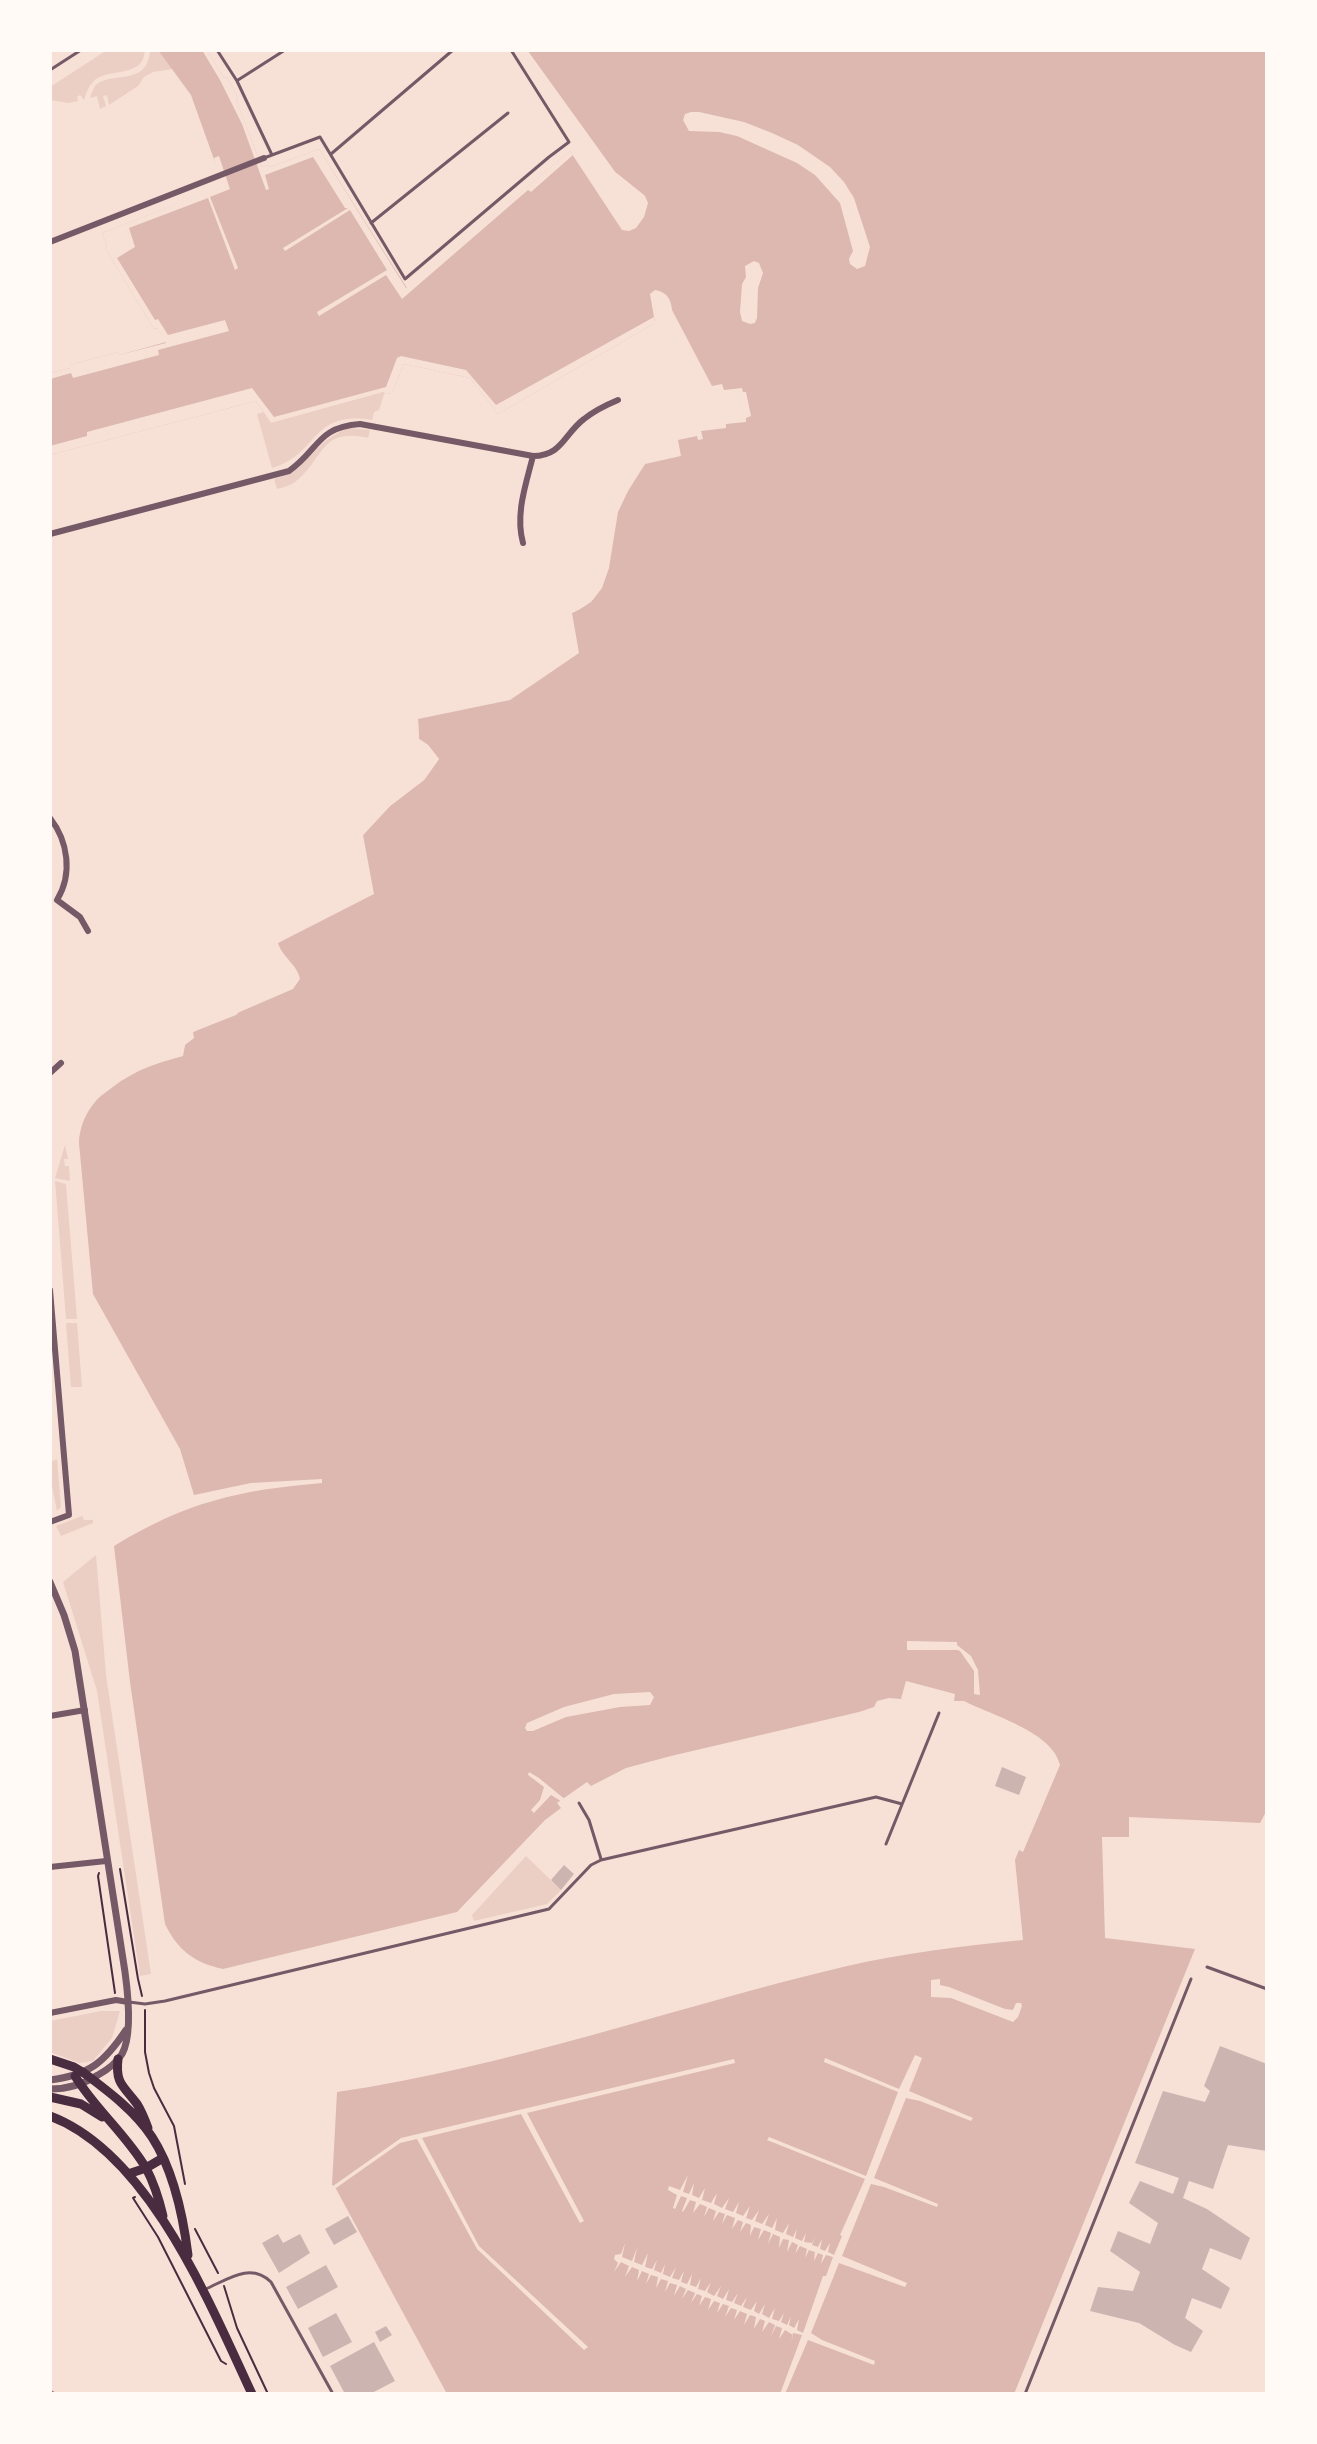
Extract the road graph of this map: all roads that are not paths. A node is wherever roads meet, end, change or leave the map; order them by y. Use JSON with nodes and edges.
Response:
{"nodes":[{"id":1,"x":81,"y":50,"type":"edge"},
{"id":2,"x":217,"y":50,"type":"edge"},
{"id":3,"x":285,"y":50,"type":"edge"},
{"id":4,"x":453,"y":50,"type":"edge"},
{"id":5,"x":511,"y":50,"type":"edge"},
{"id":6,"x":50,"y":70,"type":"edge"},
{"id":7,"x":237,"y":81,"type":"junction"},
{"id":8,"x":508,"y":113,"type":"dead end"},
{"id":9,"x":330,"y":154,"type":"junction"},
{"id":10,"x":272,"y":155,"type":"junction"},
{"id":11,"x":264,"y":158,"type":"joint"},
{"id":12,"x":371,"y":223,"type":"junction"},
{"id":13,"x":50,"y":242,"type":"edge"},
{"id":14,"x":618,"y":400,"type":"dead end"},
{"id":15,"x":533,"y":456,"type":"junction"},
{"id":16,"x":50,"y":534,"type":"edge"},
{"id":17,"x":523,"y":543,"type":"dead end"},
{"id":18,"x":50,"y":818,"type":"edge"},
{"id":19,"x":53,"y":902,"type":"edge"},
{"id":20,"x":88,"y":931,"type":"dead end"},
{"id":21,"x":61,"y":1063,"type":"dead end"},
{"id":22,"x":50,"y":1073,"type":"edge"},
{"id":23,"x":50,"y":1290,"type":"edge"},
{"id":24,"x":50,"y":1522,"type":"edge"},
{"id":25,"x":50,"y":1582,"type":"edge"},
{"id":26,"x":85,"y":1710,"type":"junction"},
{"id":27,"x":939,"y":1713,"type":"dead end"},
{"id":28,"x":50,"y":1716,"type":"edge"},
{"id":29,"x":579,"y":1803,"type":"dead end"},
{"id":30,"x":902,"y":1804,"type":"junction"},
{"id":31,"x":886,"y":1844,"type":"dead end"},
{"id":32,"x":601,"y":1860,"type":"junction"},
{"id":33,"x":106,"y":1861,"type":"junction"},
{"id":34,"x":50,"y":1867,"type":"edge"},
{"id":35,"x":1207,"y":1967,"type":"dead end"},
{"id":36,"x":1191,"y":1979,"type":"dead end"},
{"id":37,"x":1267,"y":1989,"type":"edge"},
{"id":38,"x":128,"y":2002,"type":"junction"},
{"id":39,"x":50,"y":2013,"type":"edge"},
{"id":40,"x":127,"y":2028,"type":"junction"},
{"id":41,"x":50,"y":2059,"type":"edge"},
{"id":42,"x":118,"y":2059,"type":"junction"},
{"id":43,"x":83,"y":2078,"type":"junction"},
{"id":44,"x":50,"y":2080,"type":"edge"},
{"id":45,"x":50,"y":2089,"type":"edge"},
{"id":46,"x":50,"y":2097,"type":"edge"},
{"id":47,"x":50,"y":2116,"type":"edge"},
{"id":48,"x":108,"y":2120,"type":"junction"},
{"id":49,"x":151,"y":2135,"type":"junction"},
{"id":50,"x":163,"y":2158,"type":"junction"},
{"id":51,"x":146,"y":2168,"type":"junction"},
{"id":52,"x":128,"y":2174,"type":"junction"},
{"id":53,"x":165,"y":2223,"type":"junction"},
{"id":54,"x":189,"y":2262,"type":"junction"},
{"id":55,"x":202,"y":2291,"type":"junction"},
{"id":56,"x":252,"y":2394,"type":"edge"},
{"id":57,"x":333,"y":2394,"type":"edge"},
{"id":58,"x":1025,"y":2394,"type":"edge"}],
"edges":[{"from":1,"to":6,"type":"lane"},
{"from":2,"to":7,"type":"lane"},
{"from":3,"to":7,"type":"lane"},
{"from":4,"to":9,"type":"lane"},
{"from":5,"to":12,"type":"lane"},
{"from":7,"to":10,"type":"lane"},
{"from":8,"to":12,"type":"lane"},
{"from":9,"to":10,"type":"lane"},
{"from":9,"to":12,"type":"lane"},
{"from":10,"to":11,"type":"lane"},
{"from":11,"to":13,"type":"street"},
{"from":14,"to":15,"type":"street"},
{"from":15,"to":16,"type":"street"},
{"from":15,"to":17,"type":"street"},
{"from":18,"to":19,"type":"street"},
{"from":19,"to":20,"type":"street"},
{"from":21,"to":22,"type":"street"},
{"from":23,"to":24,"type":"street"},
{"from":25,"to":26,"type":"street"},
{"from":26,"to":28,"type":"street"},
{"from":26,"to":33,"type":"street"},
{"from":27,"to":30,"type":"lane"},
{"from":29,"to":32,"type":"lane"},
{"from":30,"to":31,"type":"lane"},
{"from":30,"to":32,"type":"lane"},
{"from":32,"to":38,"type":"lane"},
{"from":33,"to":34,"type":"street"},
{"from":33,"to":38,"type":"street"},
{"from":35,"to":37,"type":"lane"},
{"from":36,"to":58,"type":"lane"},
{"from":38,"to":39,"type":"street"},
{"from":38,"to":40,"type":"street"},
{"from":40,"to":42,"type":"street"},
{"from":40,"to":43,"type":"street"},
{"from":41,"to":43,"type":"main road"},
{"from":42,"to":43,"type":"street"},
{"from":42,"to":49,"type":"main road"},
{"from":43,"to":44,"type":"street"},
{"from":43,"to":45,"type":"street"},
{"from":43,"to":48,"type":"main road"},
{"from":43,"to":49,"type":"main road"},
{"from":46,"to":48,"type":"main road"},
{"from":47,"to":52,"type":"main road"},
{"from":48,"to":51,"type":"main road"},
{"from":49,"to":50,"type":"main road"},
{"from":50,"to":51,"type":"main road"},
{"from":50,"to":54,"type":"main road"},
{"from":51,"to":52,"type":"main road"},
{"from":51,"to":53,"type":"main road"},
{"from":52,"to":53,"type":"main road"},
{"from":53,"to":54,"type":"main road"},
{"from":54,"to":55,"type":"main road"},
{"from":55,"to":56,"type":"main road"},
{"from":55,"to":57,"type":"lane"}]}
